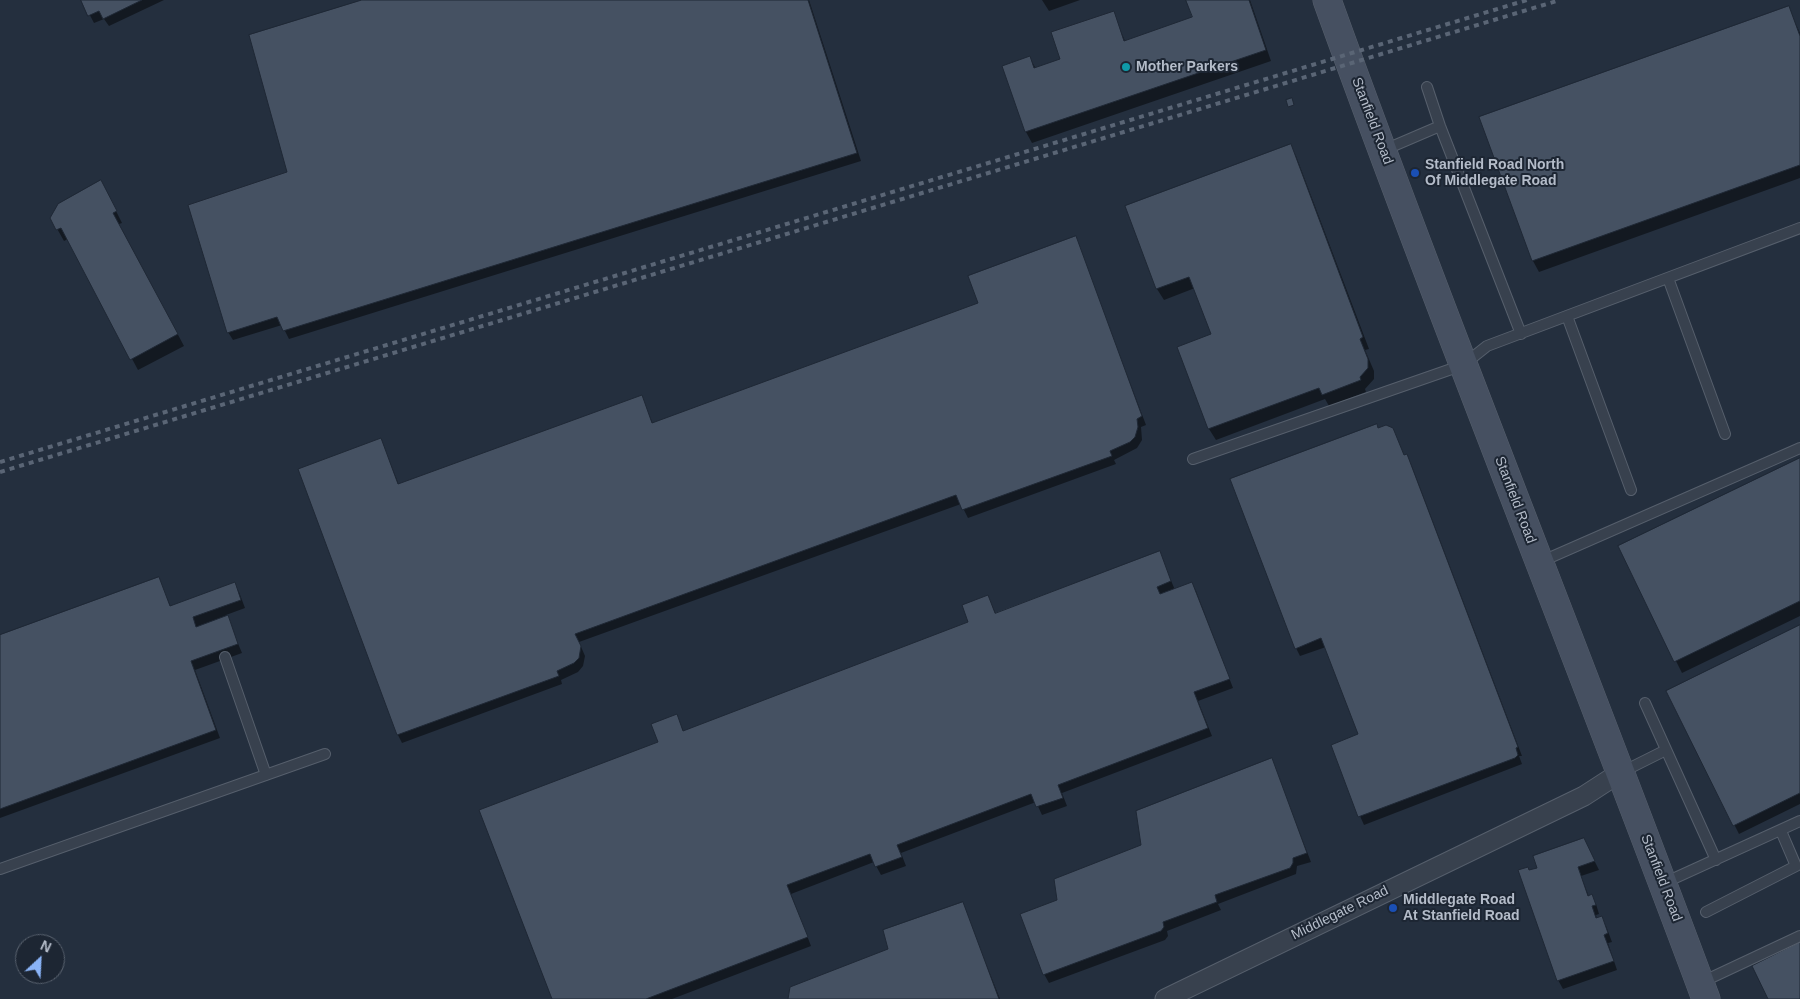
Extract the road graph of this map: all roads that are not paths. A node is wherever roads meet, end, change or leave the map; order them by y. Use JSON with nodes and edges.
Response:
{"nodes":[{"id":1,"x":1327,"y":0,"type":"edge"},
{"id":2,"x":1427,"y":87,"type":"dead end"},
{"id":3,"x":1440,"y":126,"type":"junction"},
{"id":4,"x":1383,"y":150,"type":"junction"},
{"id":5,"x":1800,"y":228,"type":"edge"},
{"id":6,"x":1668,"y":278,"type":"junction"},
{"id":7,"x":1567,"y":316,"type":"junction"},
{"id":8,"x":1521,"y":334,"type":"junction"},
{"id":9,"x":1463,"y":365,"type":"junction"},
{"id":10,"x":1725,"y":434,"type":"dead end"},
{"id":11,"x":1800,"y":448,"type":"edge"},
{"id":12,"x":1193,"y":459,"type":"dead end"},
{"id":13,"x":1630,"y":490,"type":"dead end"},
{"id":14,"x":1540,"y":562,"type":"junction"},
{"id":15,"x":225,"y":657,"type":"dead end"},
{"id":16,"x":1645,"y":703,"type":"dead end"},
{"id":17,"x":1666,"y":750,"type":"junction"},
{"id":18,"x":325,"y":754,"type":"dead end"},
{"id":19,"x":1621,"y":772,"type":"junction"},
{"id":20,"x":266,"y":775,"type":"junction"},
{"id":21,"x":1800,"y":821,"type":"edge"},
{"id":22,"x":1781,"y":831,"type":"junction"},
{"id":23,"x":1716,"y":860,"type":"junction"},
{"id":24,"x":0,"y":869,"type":"edge"},
{"id":25,"x":1663,"y":884,"type":"junction"},
{"id":26,"x":1706,"y":912,"type":"dead end"},
{"id":27,"x":1800,"y":936,"type":"edge"},
{"id":28,"x":1703,"y":991,"type":"edge"},
{"id":29,"x":1165,"y":999,"type":"edge"}],
"edges":[{"from":1,"to":4,"type":"street","name":"Stanfield Road"},
{"from":2,"to":3,"type":"lane"},
{"from":3,"to":4,"type":"lane"},
{"from":3,"to":8,"type":"lane"},
{"from":4,"to":9,"type":"street","name":"Stanfield Road"},
{"from":5,"to":6,"type":"lane"},
{"from":6,"to":7,"type":"lane"},
{"from":6,"to":10,"type":"lane"},
{"from":7,"to":8,"type":"lane"},
{"from":7,"to":13,"type":"lane"},
{"from":8,"to":9,"type":"lane"},
{"from":9,"to":12,"type":"lane"},
{"from":9,"to":14,"type":"street","name":"Stanfield Road"},
{"from":11,"to":14,"type":"lane"},
{"from":14,"to":19,"type":"street","name":"Stanfield Road"},
{"from":15,"to":20,"type":"lane"},
{"from":16,"to":17,"type":"lane"},
{"from":17,"to":19,"type":"lane"},
{"from":17,"to":23,"type":"lane"},
{"from":18,"to":20,"type":"lane"},
{"from":19,"to":25,"type":"street","name":"Stanfield Road"},
{"from":19,"to":29,"type":"street","name":"Middlegate Road"},
{"from":20,"to":24,"type":"lane"},
{"from":21,"to":22,"type":"lane"},
{"from":22,"to":23,"type":"lane"},
{"from":22,"to":26,"type":"lane"},
{"from":23,"to":25,"type":"lane"},
{"from":25,"to":28,"type":"street","name":"Stanfield Road"},
{"from":27,"to":28,"type":"lane"}]}
